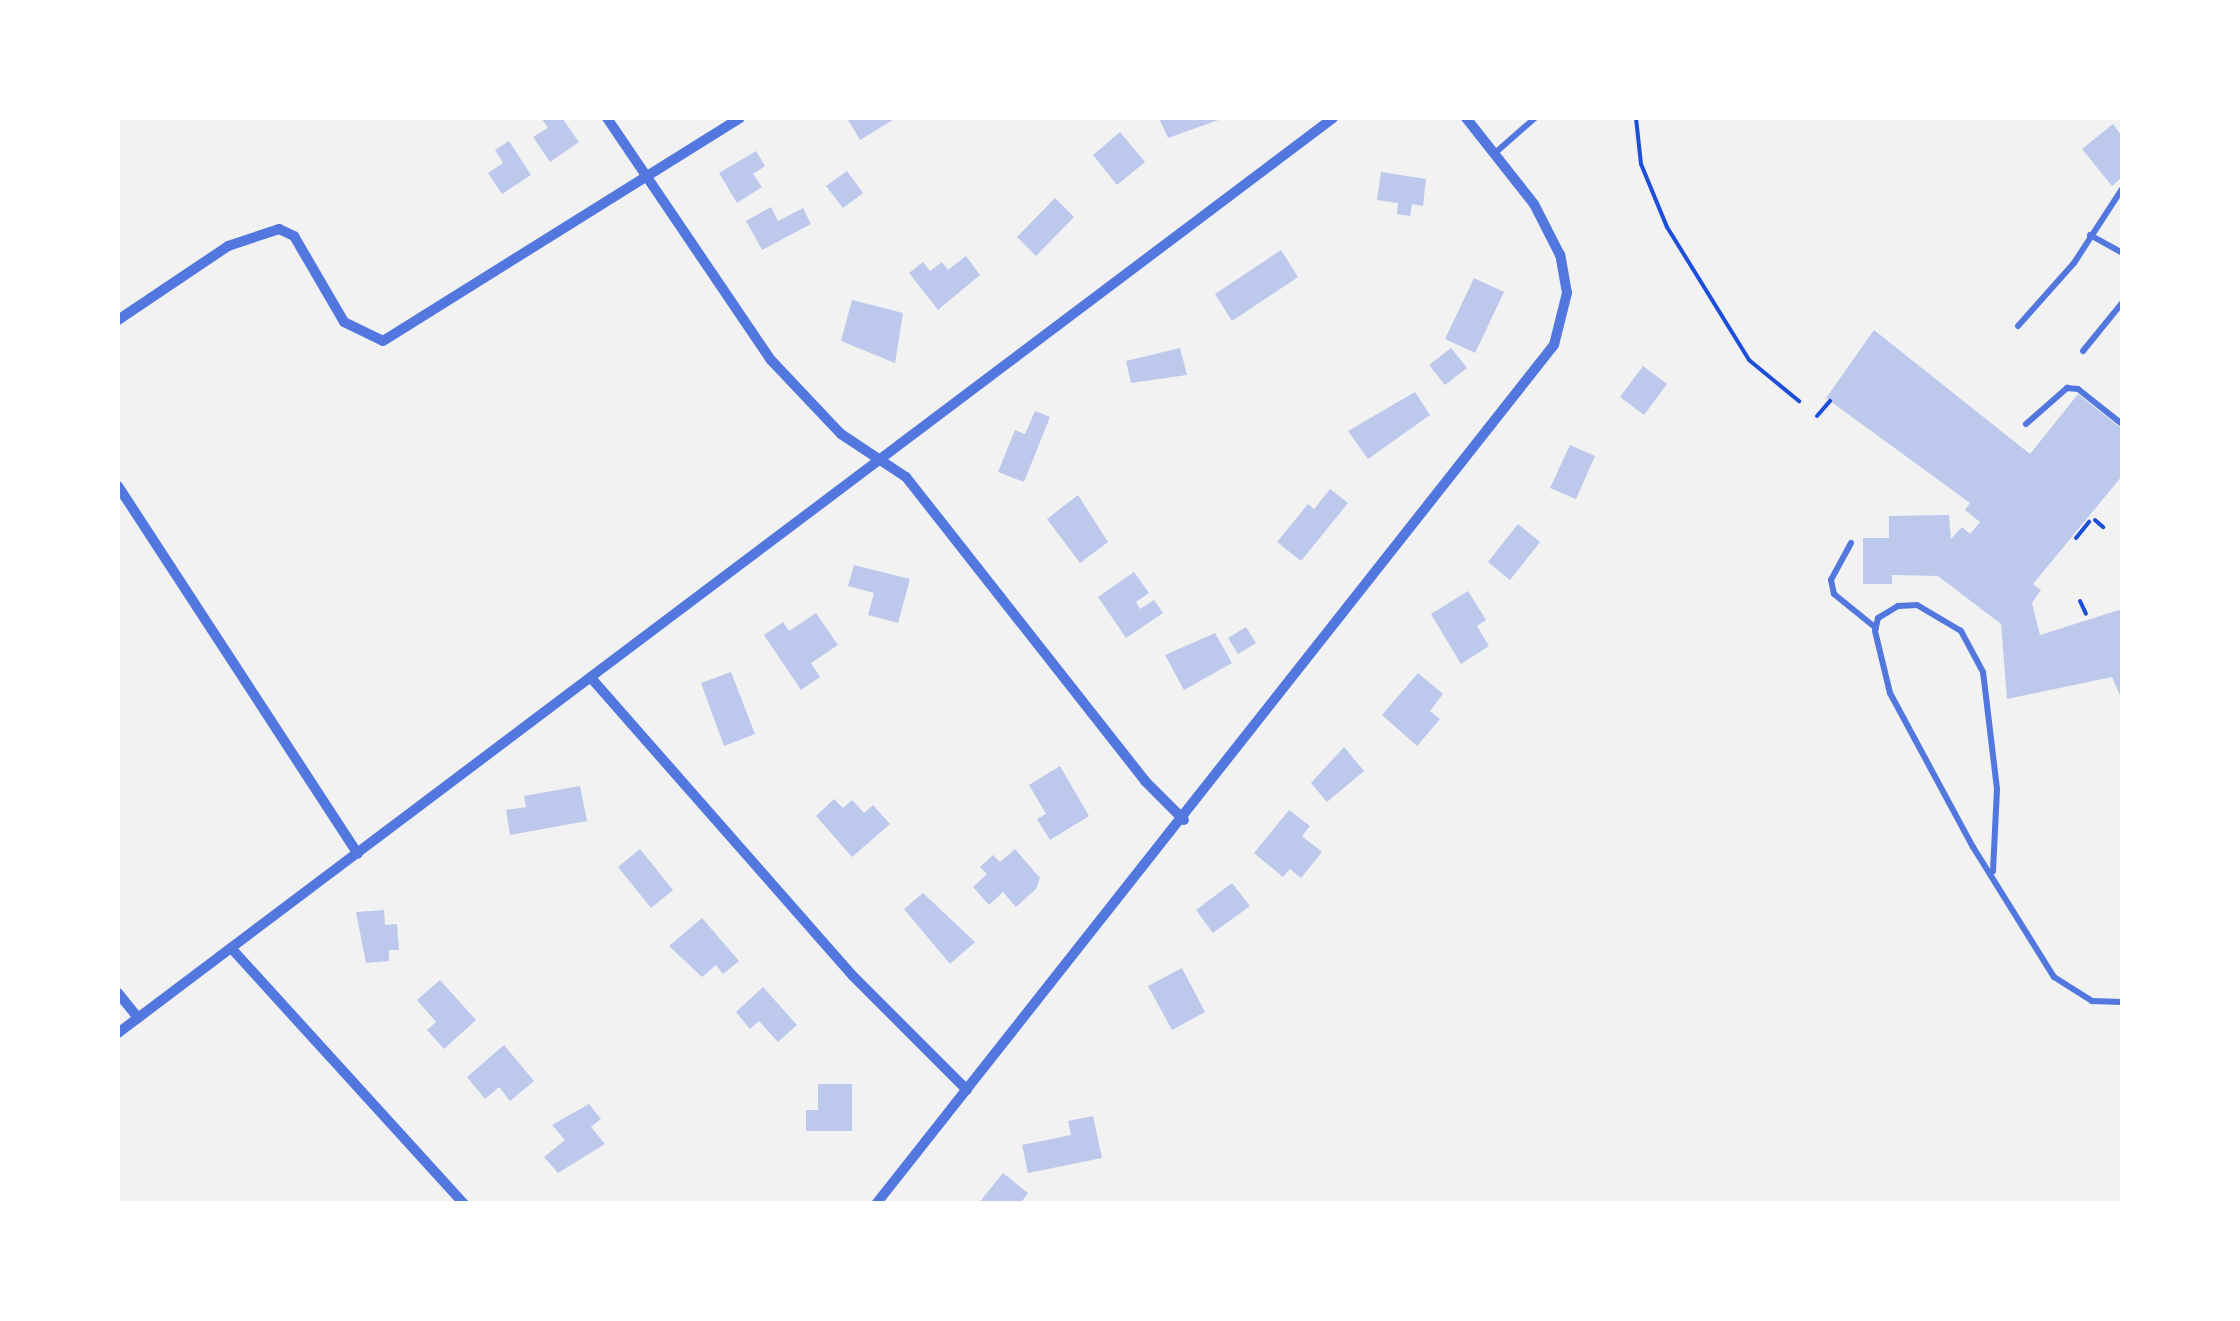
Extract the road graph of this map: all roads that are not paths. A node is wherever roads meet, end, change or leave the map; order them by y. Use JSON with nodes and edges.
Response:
{"nodes":[{"id":1,"x":607,"y":118,"type":"edge"},
{"id":2,"x":740,"y":118,"type":"edge"},
{"id":3,"x":1332,"y":118,"type":"edge"},
{"id":4,"x":1466,"y":118,"type":"edge"},
{"id":5,"x":1535,"y":118,"type":"edge"},
{"id":6,"x":1494,"y":153,"type":"junction"},
{"id":7,"x":643,"y":173,"type":"junction"},
{"id":8,"x":2122,"y":189,"type":"edge"},
{"id":9,"x":2090,"y":235,"type":"junction"},
{"id":10,"x":2122,"y":253,"type":"edge"},
{"id":11,"x":2122,"y":303,"type":"edge"},
{"id":12,"x":118,"y":320,"type":"edge"},
{"id":13,"x":2018,"y":326,"type":"dead end"},
{"id":14,"x":2084,"y":351,"type":"dead end"},
{"id":15,"x":2026,"y":424,"type":"dead end"},
{"id":16,"x":2122,"y":424,"type":"edge"},
{"id":17,"x":884,"y":460,"type":"junction"},
{"id":18,"x":118,"y":486,"type":"edge"},
{"id":19,"x":1851,"y":543,"type":"dead end"},
{"id":20,"x":1876,"y":628,"type":"junction"},
{"id":21,"x":592,"y":679,"type":"junction"},
{"id":22,"x":1184,"y":820,"type":"junction"},
{"id":23,"x":358,"y":854,"type":"junction"},
{"id":24,"x":1993,"y":870,"type":"junction"},
{"id":25,"x":232,"y":949,"type":"junction"},
{"id":26,"x":118,"y":994,"type":"edge"},
{"id":27,"x":2122,"y":1002,"type":"edge"},
{"id":28,"x":138,"y":1018,"type":"junction"},
{"id":29,"x":118,"y":1033,"type":"edge"},
{"id":30,"x":967,"y":1090,"type":"junction"},
{"id":31,"x":461,"y":1202,"type":"edge"},
{"id":32,"x":876,"y":1204,"type":"edge"}],
"edges":[{"from":1,"to":7,"type":"street"},
{"from":2,"to":7,"type":"street"},
{"from":3,"to":17,"type":"street"},
{"from":4,"to":6,"type":"street"},
{"from":5,"to":6,"type":"lane"},
{"from":6,"to":22,"type":"street"},
{"from":7,"to":12,"type":"street"},
{"from":7,"to":17,"type":"street"},
{"from":8,"to":9,"type":"lane"},
{"from":9,"to":10,"type":"lane"},
{"from":9,"to":13,"type":"lane"},
{"from":11,"to":14,"type":"lane"},
{"from":15,"to":16,"type":"lane"},
{"from":17,"to":21,"type":"street"},
{"from":17,"to":22,"type":"street"},
{"from":18,"to":23,"type":"street"},
{"from":19,"to":20,"type":"lane"},
{"from":20,"to":24,"type":"lane"},
{"from":20,"to":24,"type":"lane"},
{"from":21,"to":23,"type":"street"},
{"from":21,"to":30,"type":"street"},
{"from":22,"to":30,"type":"street"},
{"from":23,"to":25,"type":"street"},
{"from":24,"to":27,"type":"lane"},
{"from":25,"to":28,"type":"street"},
{"from":25,"to":31,"type":"street"},
{"from":26,"to":28,"type":"street"},
{"from":28,"to":29,"type":"street"},
{"from":30,"to":32,"type":"street"}]}
